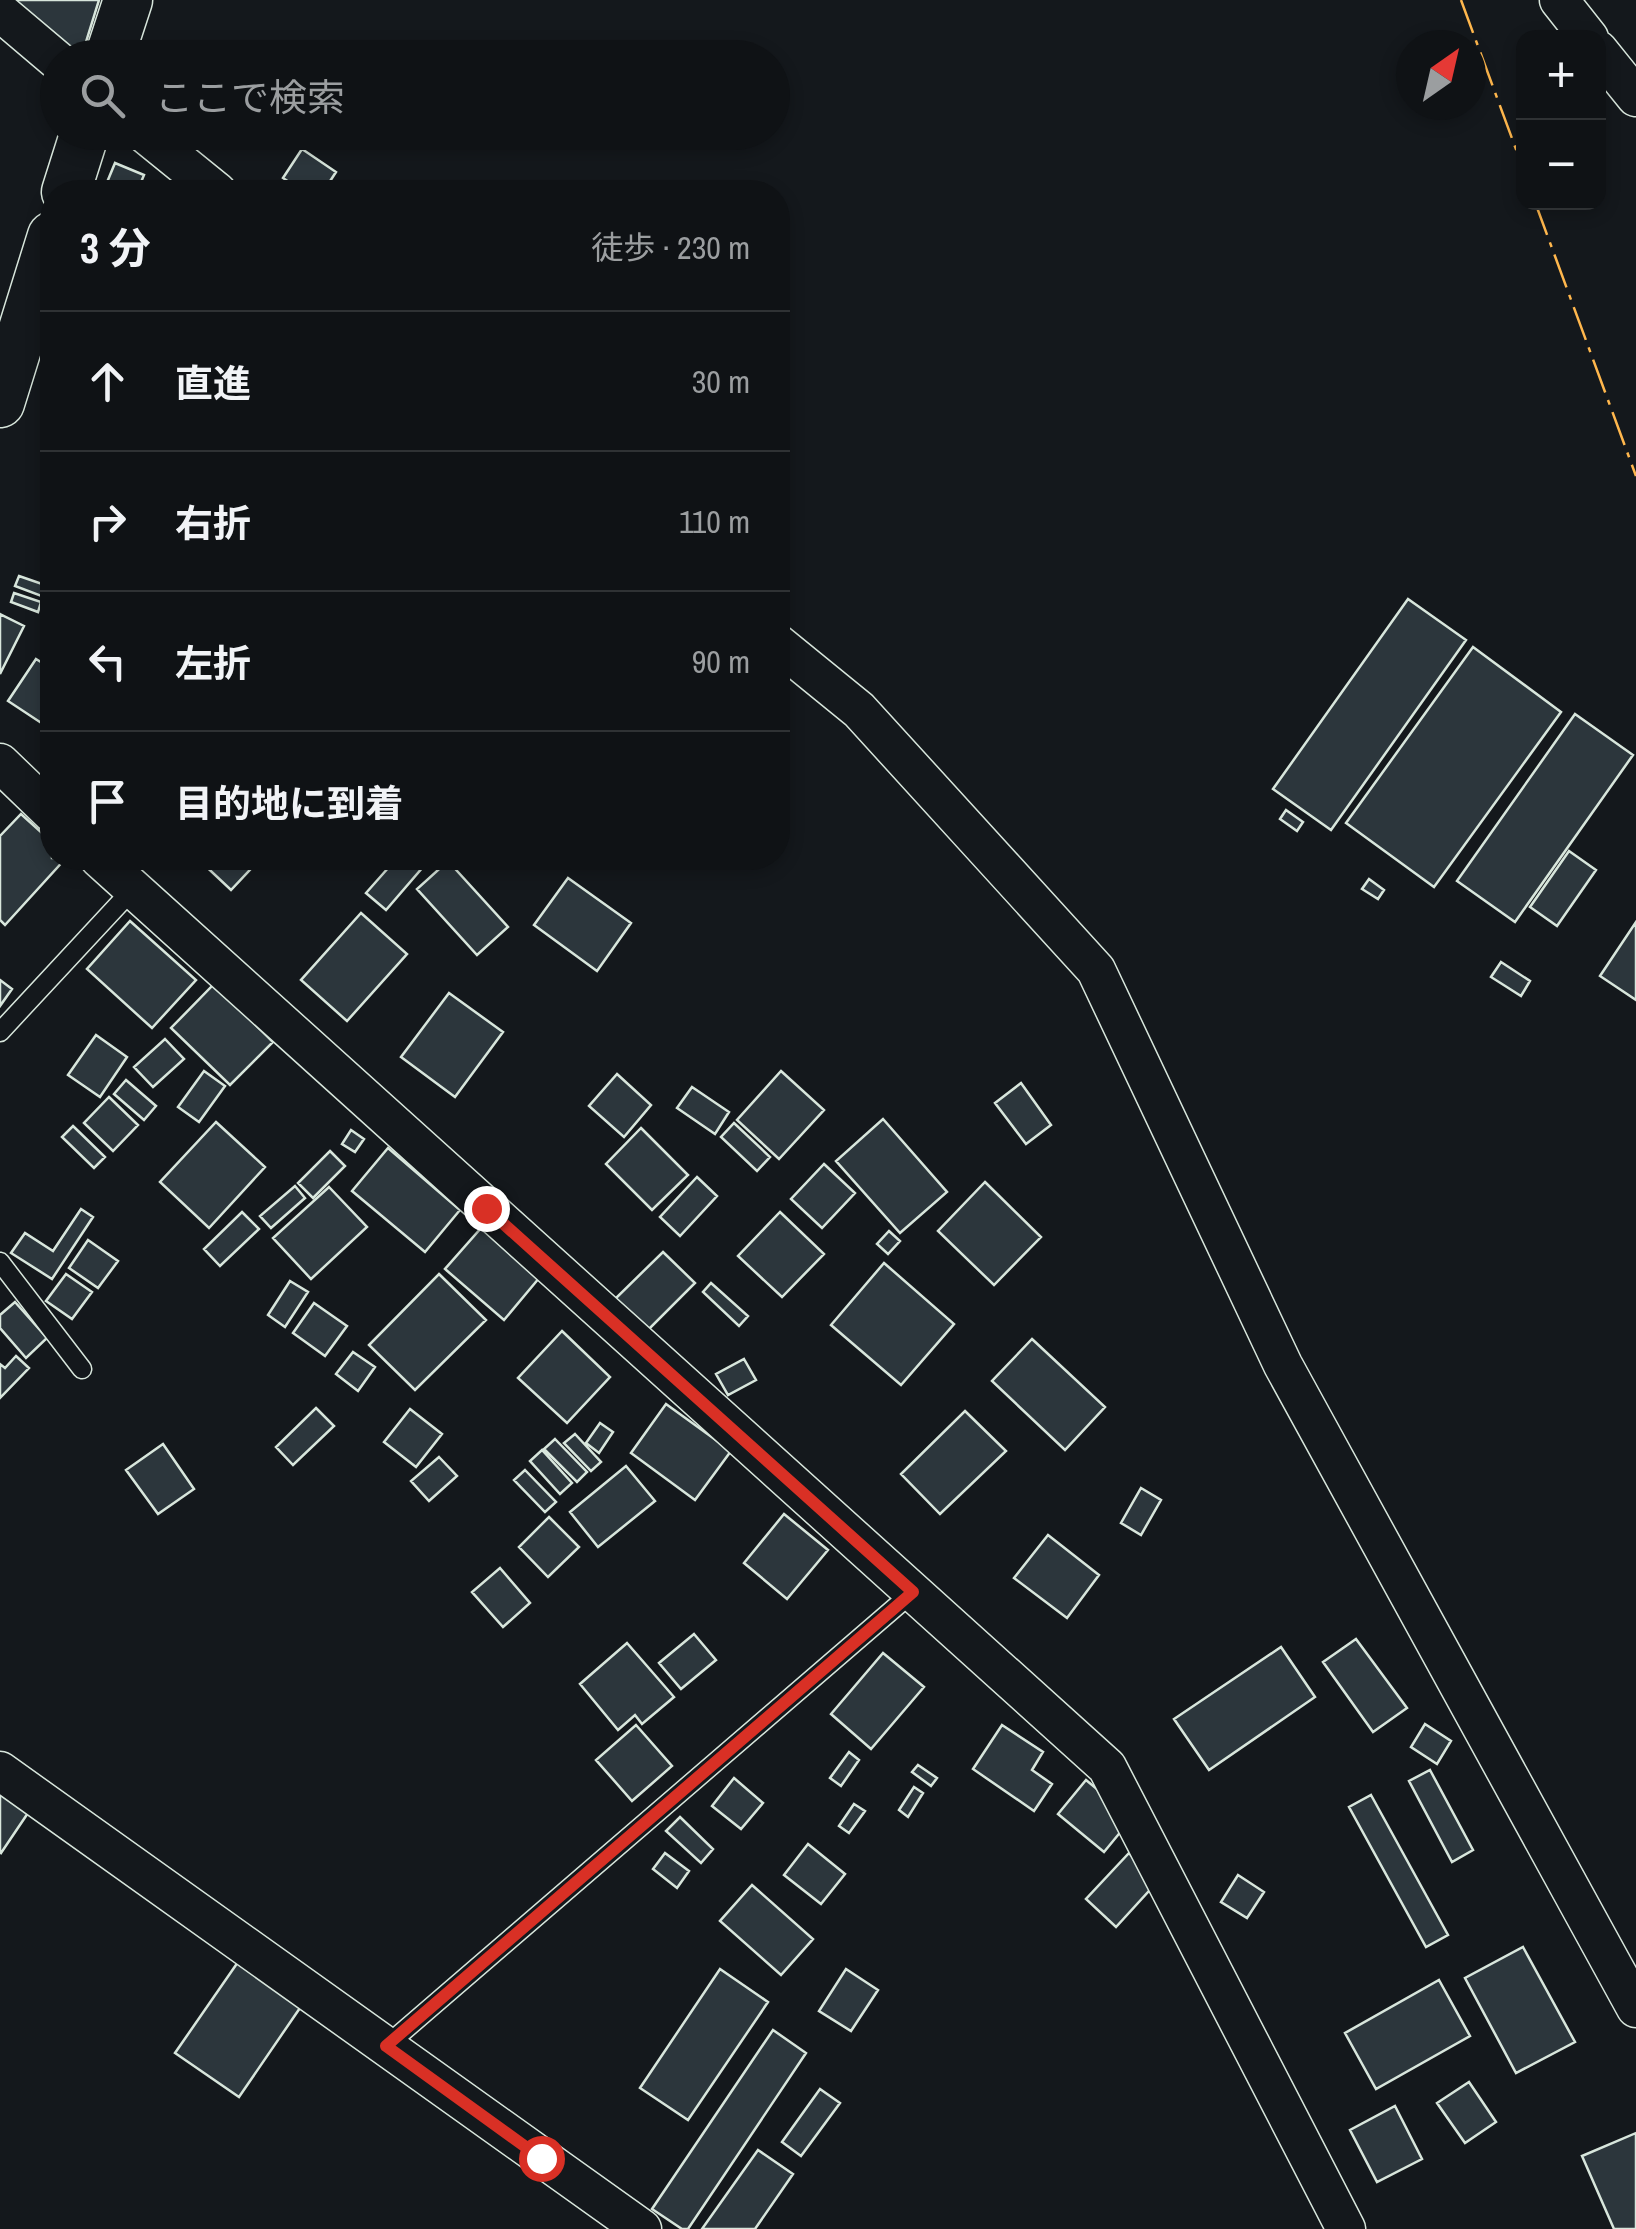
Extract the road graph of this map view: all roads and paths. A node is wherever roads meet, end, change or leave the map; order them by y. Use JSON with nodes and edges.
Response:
{"nodes":[{"id":1,"x":128,"y":0,"type":"edge"},
{"id":2,"x":1559,"y":0,"type":"edge"},
{"id":3,"x":0,"y":12,"type":"edge"},
{"id":4,"x":1583,"y":30,"type":"edge"},
{"id":5,"x":116,"y":40,"type":"edge"},
{"id":6,"x":40,"y":46,"type":"edge"},
{"id":7,"x":1606,"y":60,"type":"edge"},
{"id":8,"x":1636,"y":96,"type":"edge"},
{"id":9,"x":79,"y":150,"type":"edge"},
{"id":10,"x":166,"y":150,"type":"edge"},
{"id":11,"x":70,"y":180,"type":"edge"},
{"id":12,"x":203,"y":180,"type":"edge"},
{"id":13,"x":40,"y":272,"type":"edge"},
{"id":14,"x":3,"y":382,"type":"edge"},
{"id":15,"x":790,"y":654,"type":"edge"},
{"id":16,"x":0,"y":763,"type":"edge"},
{"id":17,"x":40,"y":801,"type":"edge"},
{"id":18,"x":111,"y":870,"type":"edge"},
{"id":19,"x":132,"y":890,"type":"junction"},
{"id":20,"x":0,"y":1032,"type":"edge"},
{"id":21,"x":0,"y":1262,"type":"edge"},
{"id":22,"x":82,"y":1369,"type":"dead end"},
{"id":23,"x":913,"y":1592,"type":"junction"},
{"id":24,"x":0,"y":1772,"type":"edge"},
{"id":25,"x":1636,"y":2008,"type":"edge"},
{"id":26,"x":386,"y":2046,"type":"junction"},
{"id":27,"x":1331,"y":2221,"type":"edge"},
{"id":28,"x":642,"y":2229,"type":"edge"}],
"edges":[{"from":1,"to":5,"type":"street"},
{"from":2,"to":4,"type":"street"},
{"from":3,"to":6,"type":"street"},
{"from":7,"to":8,"type":"street"},
{"from":9,"to":11,"type":"street"},
{"from":10,"to":12,"type":"street"},
{"from":13,"to":14,"type":"street"},
{"from":15,"to":25,"type":"street"},
{"from":16,"to":17,"type":"street"},
{"from":18,"to":19,"type":"street"},
{"from":19,"to":20,"type":"lane"},
{"from":19,"to":23,"type":"street"},
{"from":21,"to":22,"type":"lane"},
{"from":23,"to":26,"type":"lane"},
{"from":23,"to":27,"type":"street"},
{"from":24,"to":26,"type":"street"},
{"from":26,"to":28,"type":"street"}]}
